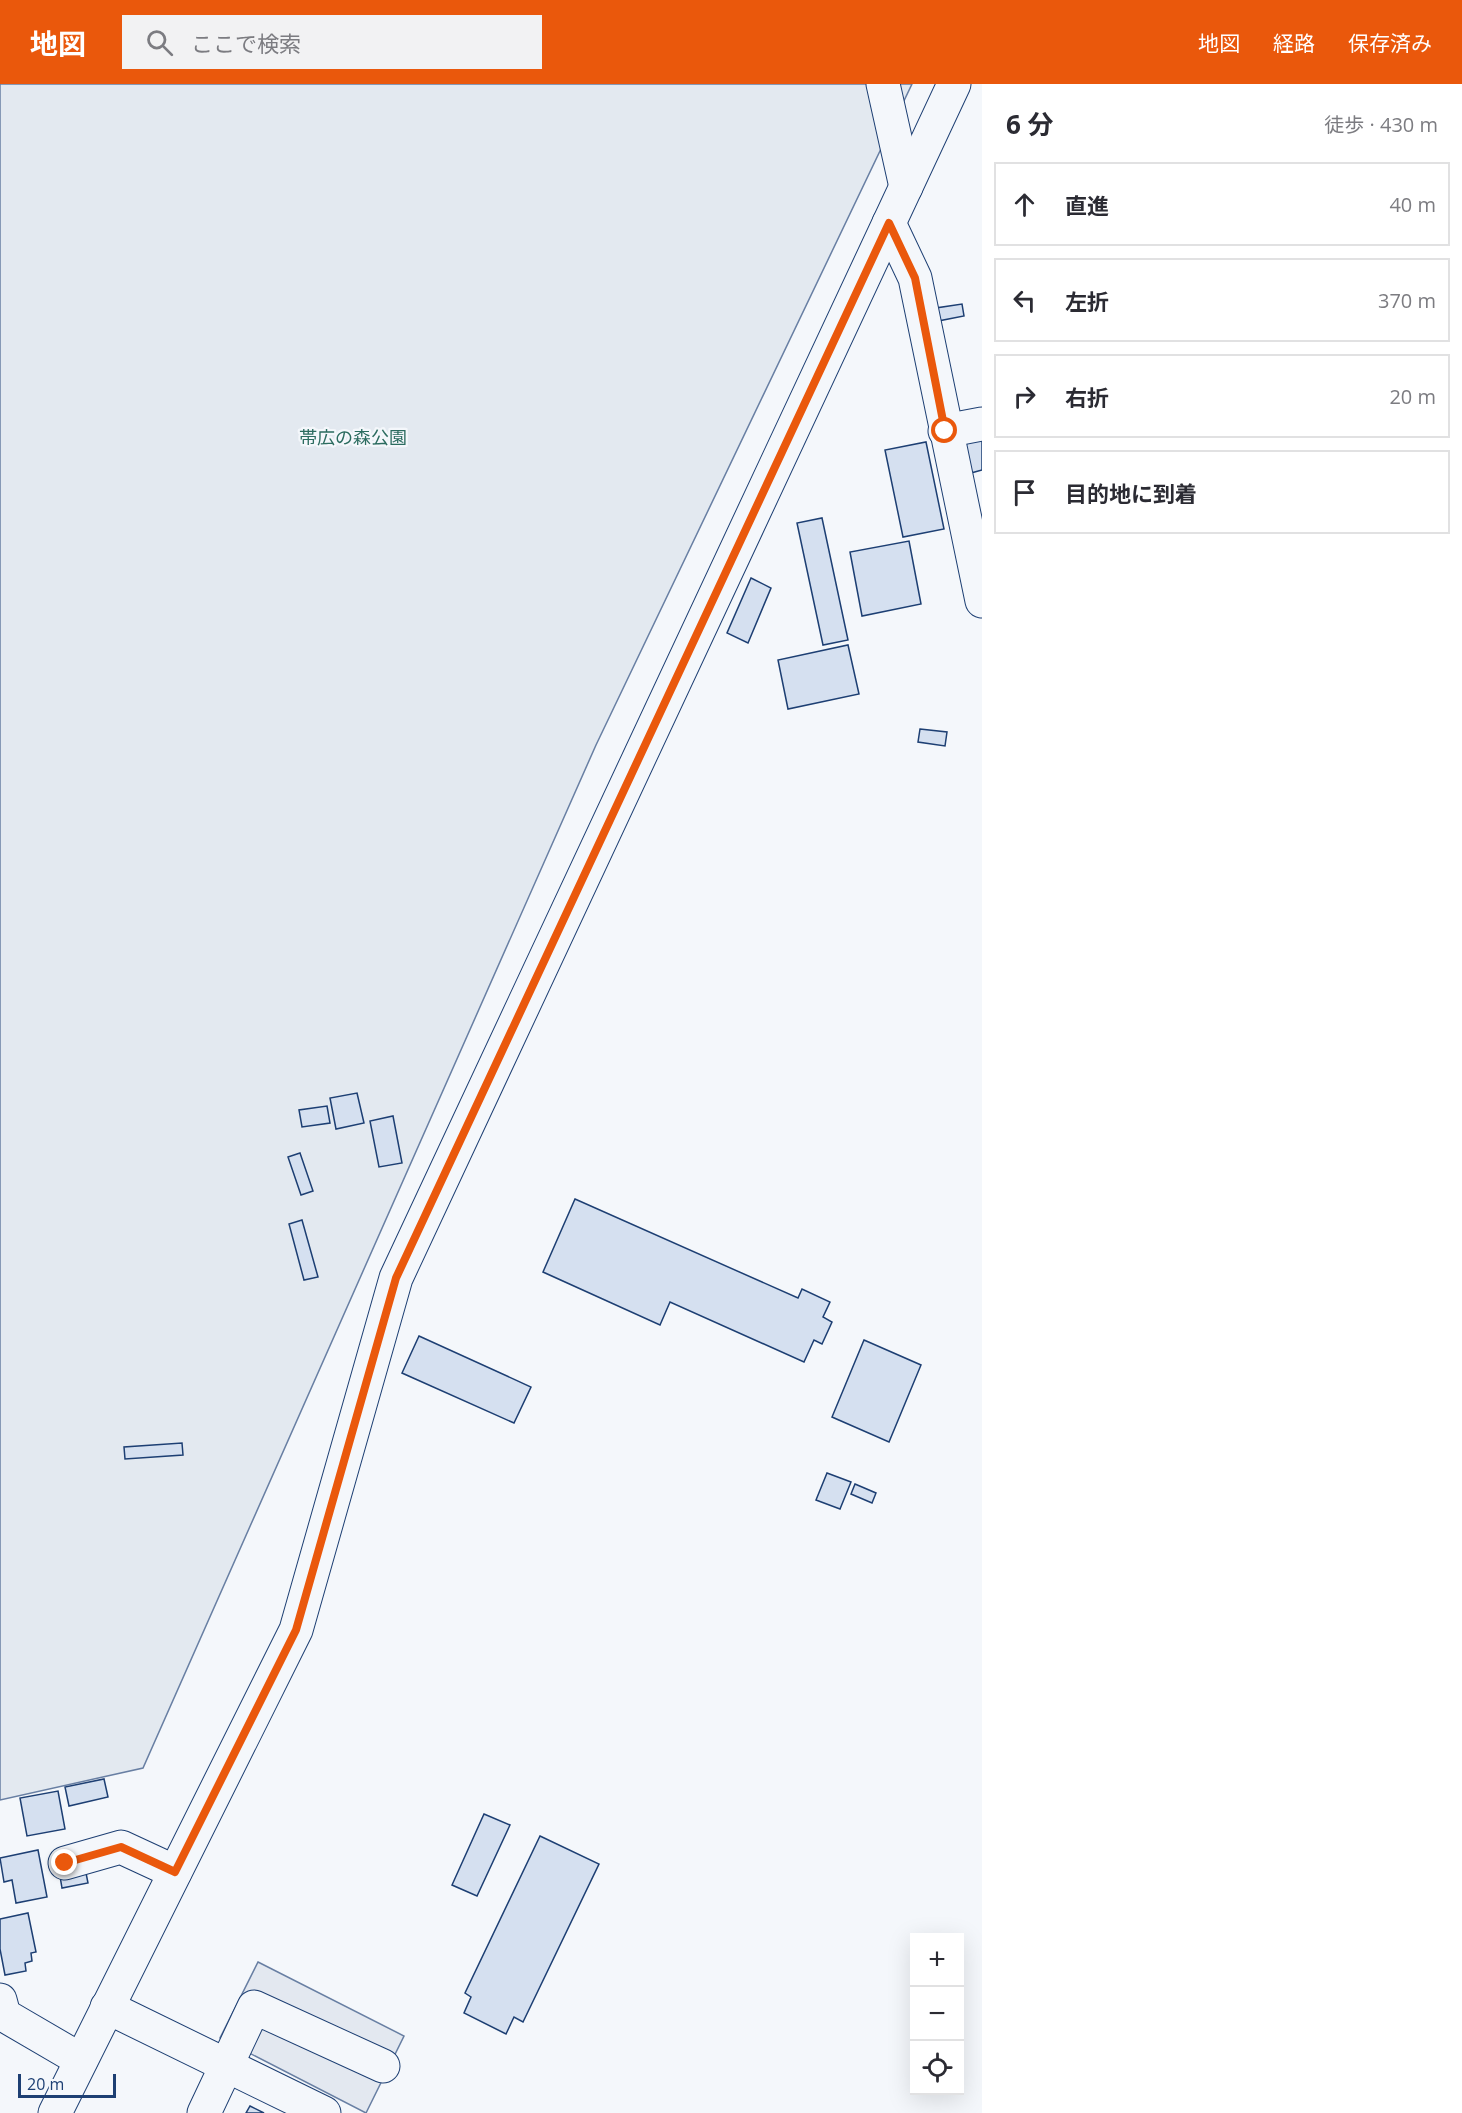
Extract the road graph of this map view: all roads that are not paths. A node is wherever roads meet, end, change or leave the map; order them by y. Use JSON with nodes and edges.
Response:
{"nodes":[{"id":1,"x":883,"y":84,"type":"edge"},
{"id":2,"x":954,"y":84,"type":"edge"},
{"id":3,"x":906,"y":187,"type":"junction"},
{"id":4,"x":889,"y":223,"type":"junction"},
{"id":5,"x":982,"y":424,"type":"edge"},
{"id":6,"x":945,"y":431,"type":"junction"},
{"id":7,"x":982,"y":600,"type":"edge"},
{"id":8,"x":65,"y":1863,"type":"dead end"},
{"id":9,"x":175,"y":1872,"type":"junction"},
{"id":10,"x":0,"y":2000,"type":"edge"},
{"id":11,"x":106,"y":2007,"type":"junction"},
{"id":12,"x":81,"y":2060,"type":"junction"},
{"id":13,"x":227,"y":2066,"type":"junction"},
{"id":14,"x":383,"y":2066,"type":"dead end"},
{"id":15,"x":55,"y":2113,"type":"edge"},
{"id":16,"x":204,"y":2113,"type":"edge"},
{"id":17,"x":324,"y":2113,"type":"edge"}],
"edges":[{"from":1,"to":3,"type":"street"},
{"from":2,"to":3,"type":"street"},
{"from":3,"to":4,"type":"street"},
{"from":4,"to":6,"type":"street"},
{"from":4,"to":9,"type":"street"},
{"from":5,"to":6,"type":"street"},
{"from":6,"to":7,"type":"street"},
{"from":8,"to":9,"type":"street"},
{"from":9,"to":11,"type":"street"},
{"from":10,"to":12,"type":"street"},
{"from":11,"to":12,"type":"street"},
{"from":11,"to":13,"type":"street"},
{"from":12,"to":15,"type":"street"},
{"from":13,"to":14,"type":"street"},
{"from":13,"to":16,"type":"street"},
{"from":13,"to":17,"type":"street"}]}
